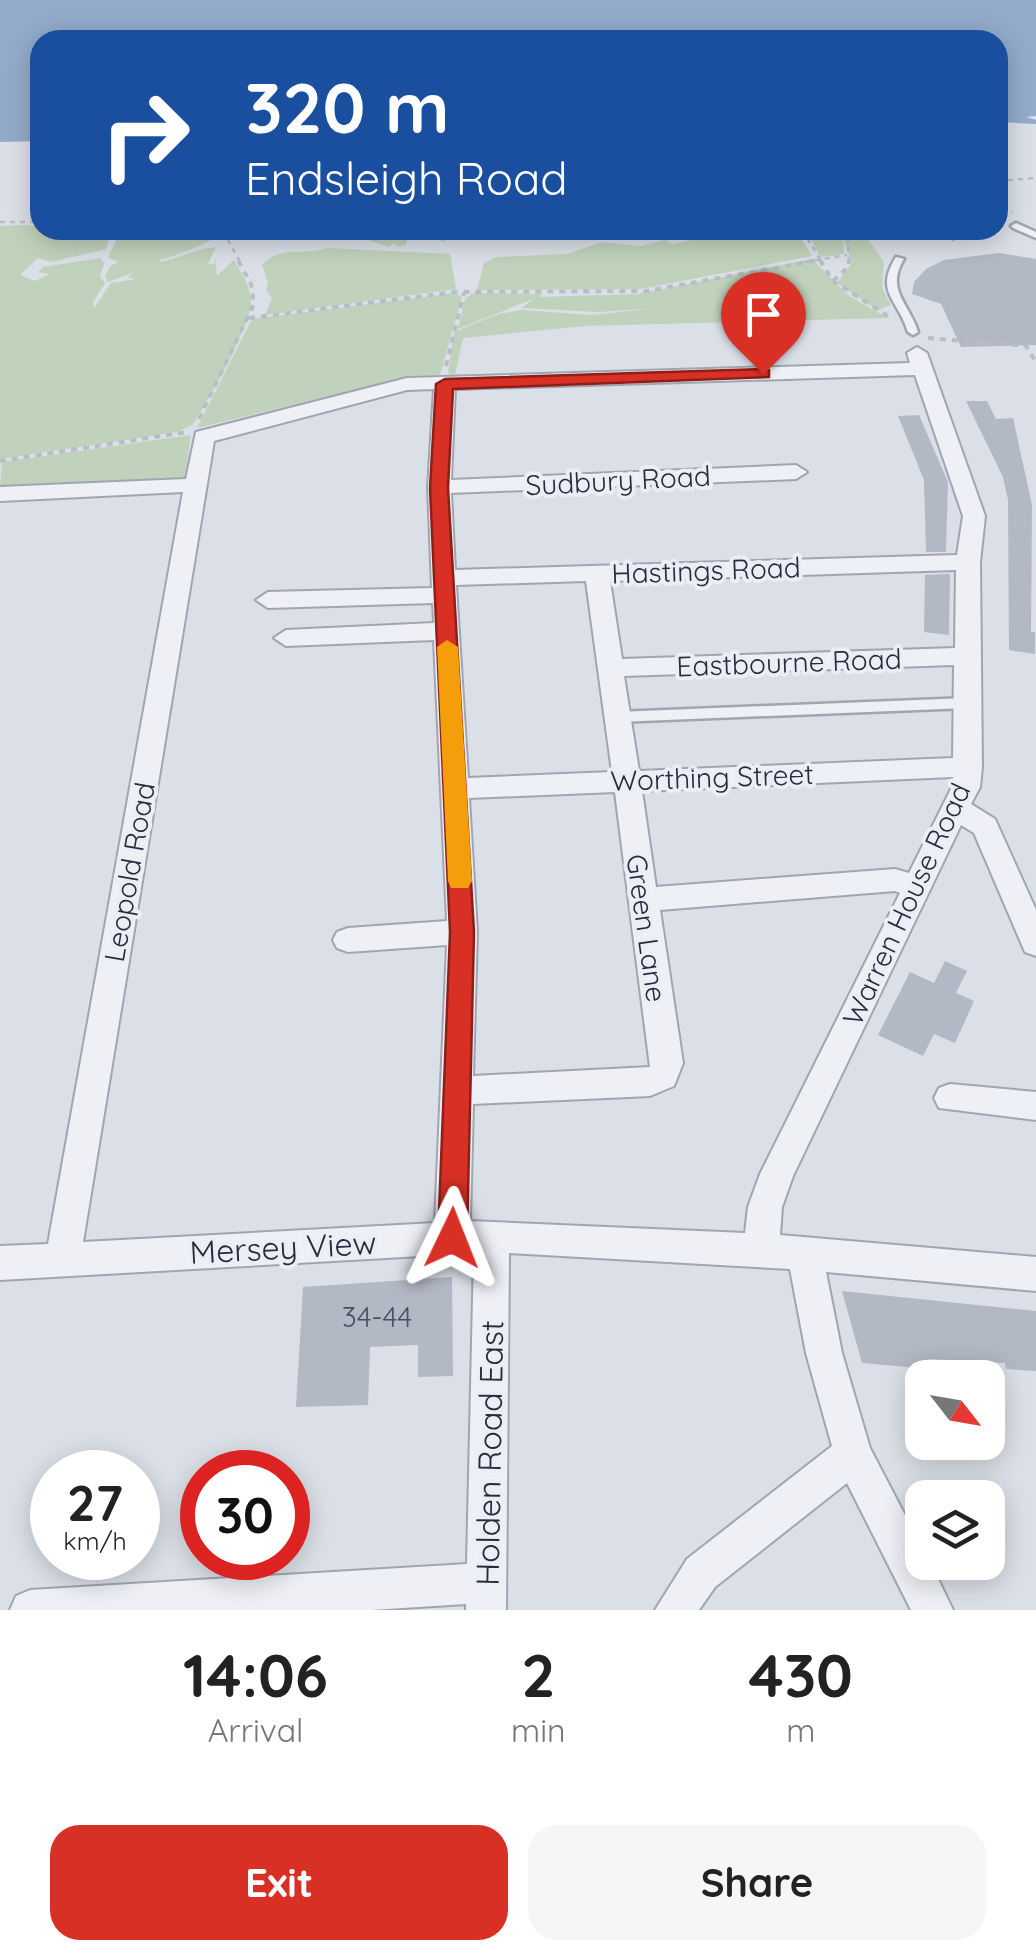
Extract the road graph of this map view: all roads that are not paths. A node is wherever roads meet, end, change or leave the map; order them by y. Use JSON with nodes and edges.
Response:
{"nodes":[{"id":1,"x":1016,"y":226,"type":"dead end"},
{"id":2,"x":1036,"y":234,"type":"edge"},
{"id":3,"x":899,"y":259,"type":"dead end"},
{"id":4,"x":917,"y":348,"type":"junction"},
{"id":5,"x":445,"y":384,"type":"junction"},
{"id":6,"x":796,"y":472,"type":"dead end"},
{"id":7,"x":194,"y":485,"type":"junction"},
{"id":8,"x":439,"y":488,"type":"junction"},
{"id":9,"x":0,"y":494,"type":"edge"},
{"id":10,"x":968,"y":562,"type":"junction"},
{"id":11,"x":598,"y":573,"type":"junction"},
{"id":12,"x":444,"y":587,"type":"junction"},
{"id":13,"x":268,"y":600,"type":"dead end"},
{"id":14,"x":446,"y":631,"type":"junction"},
{"id":15,"x":286,"y":638,"type":"dead end"},
{"id":16,"x":968,"y":656,"type":"junction"},
{"id":17,"x":610,"y":668,"type":"junction"},
{"id":18,"x":967,"y":703,"type":"junction"},
{"id":19,"x":617,"y":717,"type":"junction"},
{"id":20,"x":969,"y":766,"type":"junction"},
{"id":21,"x":626,"y":780,"type":"junction"},
{"id":22,"x":455,"y":789,"type":"junction"},
{"id":23,"x":956,"y":809,"type":"junction"},
{"id":24,"x":919,"y":888,"type":"junction"},
{"id":25,"x":642,"y":900,"type":"junction"},
{"id":26,"x":462,"y":932,"type":"junction"},
{"id":27,"x":348,"y":940,"type":"dead end"},
{"id":28,"x":1036,"y":944,"type":"edge"},
{"id":29,"x":458,"y":1091,"type":"junction"},
{"id":30,"x":950,"y":1098,"type":"dead end"},
{"id":31,"x":1035,"y":1114,"type":"edge"},
{"id":32,"x":492,"y":1236,"type":"junction"},
{"id":33,"x":452,"y":1238,"type":"junction"},
{"id":34,"x":762,"y":1250,"type":"junction"},
{"id":35,"x":805,"y":1254,"type":"junction"},
{"id":36,"x":64,"y":1259,"type":"junction"},
{"id":37,"x":0,"y":1264,"type":"edge"},
{"id":38,"x":1036,"y":1274,"type":"edge"},
{"id":39,"x":854,"y":1454,"type":"junction"},
{"id":40,"x":486,"y":1596,"type":"edge"},
{"id":41,"x":30,"y":1610,"type":"edge"},
{"id":42,"x":675,"y":1610,"type":"edge"},
{"id":43,"x":933,"y":1610,"type":"edge"}],
"edges":[{"from":1,"to":2,"type":"lane"},
{"from":3,"to":4,"type":"lane"},
{"from":4,"to":5,"type":"street"},
{"from":4,"to":10,"type":"street","name":"Warren House Road"},
{"from":5,"to":7,"type":"street","name":"Leopold Road"},
{"from":5,"to":8,"type":"street"},
{"from":6,"to":8,"type":"street","name":"Sudbury Road"},
{"from":7,"to":9,"type":"street"},
{"from":7,"to":36,"type":"street","name":"Leopold Road"},
{"from":8,"to":12,"type":"street"},
{"from":10,"to":11,"type":"street","name":"Hastings Road"},
{"from":10,"to":16,"type":"street","name":"Warren House Road"},
{"from":11,"to":12,"type":"street","name":"Hastings Road"},
{"from":11,"to":17,"type":"street","name":"Green Lane"},
{"from":12,"to":13,"type":"street","name":"Hastings Road"},
{"from":12,"to":14,"type":"street"},
{"from":14,"to":15,"type":"street"},
{"from":14,"to":22,"type":"street"},
{"from":16,"to":17,"type":"street","name":"Eastbourne Road"},
{"from":16,"to":18,"type":"street","name":"Warren House Road"},
{"from":17,"to":19,"type":"street","name":"Green Lane"},
{"from":18,"to":19,"type":"lane"},
{"from":18,"to":20,"type":"street","name":"Warren House Road"},
{"from":19,"to":21,"type":"street","name":"Green Lane"},
{"from":20,"to":21,"type":"street","name":"Worthing Street"},
{"from":20,"to":23,"type":"street","name":"Warren House Road"},
{"from":21,"to":22,"type":"street","name":"Worthing Street"},
{"from":21,"to":25,"type":"street","name":"Green Lane"},
{"from":22,"to":26,"type":"street"},
{"from":23,"to":24,"type":"street","name":"Warren House Road"},
{"from":23,"to":28,"type":"street"},
{"from":24,"to":25,"type":"street"},
{"from":24,"to":34,"type":"street","name":"Warren House Road"},
{"from":25,"to":29,"type":"street","name":"Green Lane"},
{"from":26,"to":27,"type":"street"},
{"from":26,"to":29,"type":"street"},
{"from":29,"to":33,"type":"street"},
{"from":30,"to":31,"type":"street"},
{"from":32,"to":33,"type":"street","name":"Mersey View"},
{"from":32,"to":34,"type":"street","name":"Mersey View"},
{"from":32,"to":40,"type":"street","name":"Holden Road East"},
{"from":33,"to":36,"type":"street","name":"Mersey View"},
{"from":34,"to":35,"type":"street","name":"Mersey View"},
{"from":35,"to":38,"type":"street","name":"Mersey View"},
{"from":35,"to":39,"type":"street"},
{"from":36,"to":37,"type":"street","name":"Mersey View"},
{"from":39,"to":42,"type":"street"},
{"from":39,"to":43,"type":"street"},
{"from":40,"to":41,"type":"street"}]}
